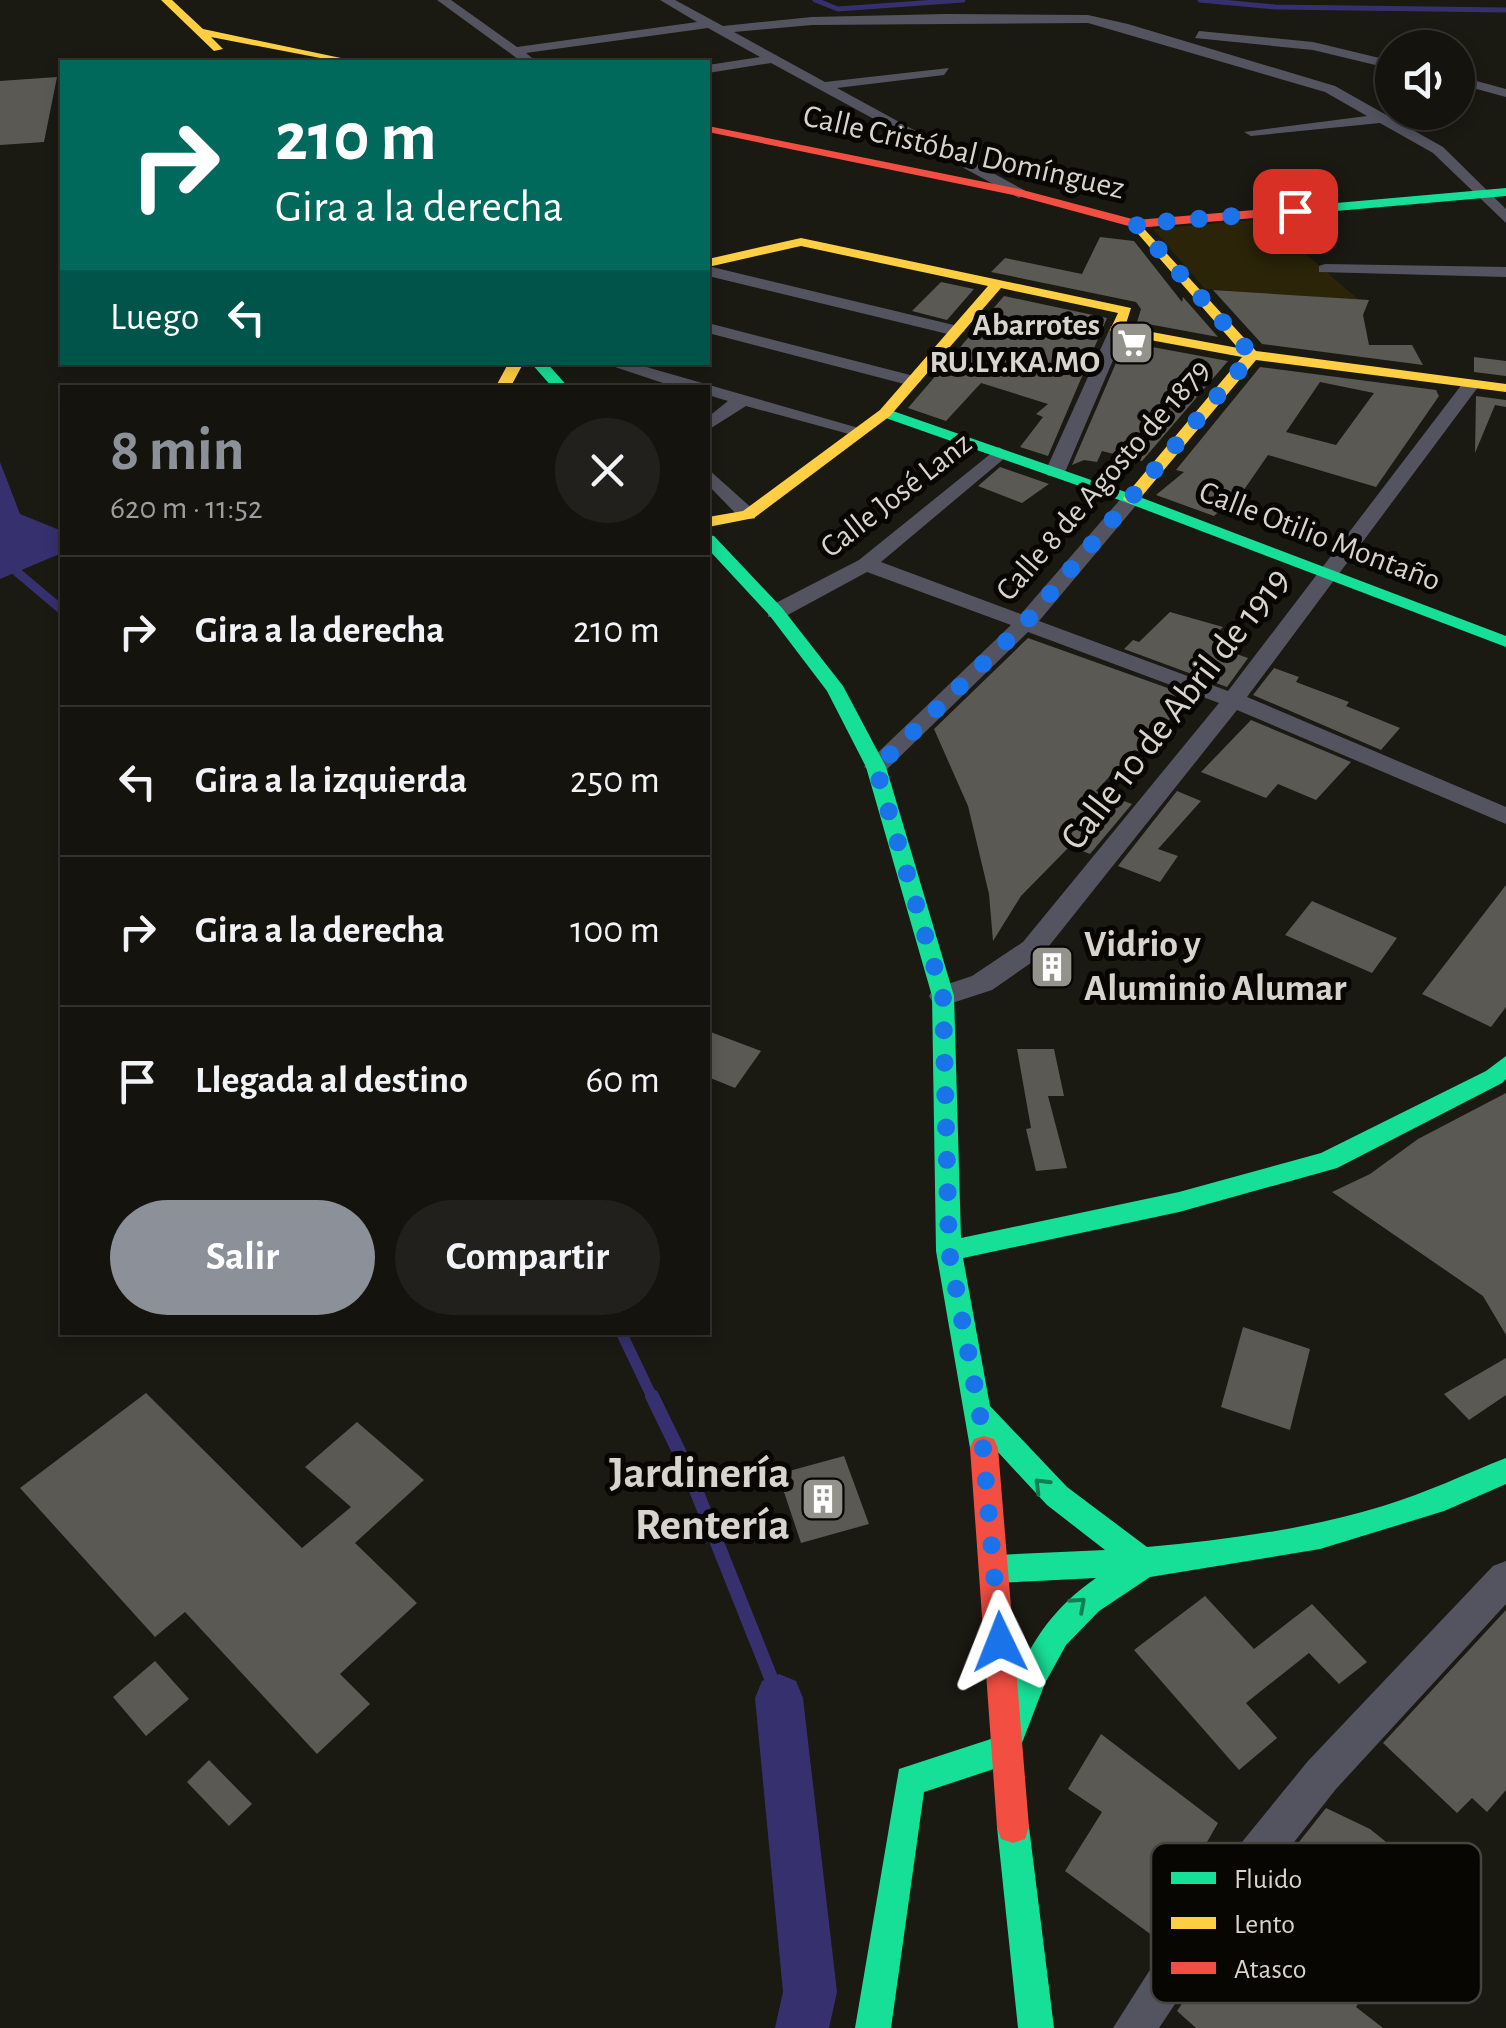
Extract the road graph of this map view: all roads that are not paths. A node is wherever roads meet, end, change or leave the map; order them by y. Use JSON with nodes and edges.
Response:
{"nodes":[{"id":1,"x":166,"y":0,"type":"edge"},
{"id":2,"x":443,"y":0,"type":"edge"},
{"id":3,"x":666,"y":0,"type":"edge"},
{"id":4,"x":715,"y":27,"type":"junction"},
{"id":5,"x":1128,"y":28,"type":"junction"},
{"id":6,"x":198,"y":31,"type":"junction"},
{"id":7,"x":520,"y":58,"type":"edge"},
{"id":8,"x":771,"y":59,"type":"junction"},
{"id":9,"x":229,"y":60,"type":"edge"},
{"id":10,"x":345,"y":60,"type":"edge"},
{"id":11,"x":1375,"y":61,"type":"edge"},
{"id":12,"x":710,"y":70,"type":"edge"},
{"id":13,"x":944,"y":70,"type":"dead end"},
{"id":14,"x":1475,"y":85,"type":"edge"},
{"id":15,"x":822,"y":86,"type":"junction"},
{"id":16,"x":1506,"y":93,"type":"edge"},
{"id":17,"x":1375,"y":113,"type":"edge"},
{"id":18,"x":1375,"y":119,"type":"edge"},
{"id":19,"x":710,"y":129,"type":"edge"},
{"id":20,"x":1406,"y":130,"type":"edge"},
{"id":21,"x":1251,"y":132,"type":"dead end"},
{"id":22,"x":1019,"y":193,"type":"junction"},
{"id":23,"x":1494,"y":193,"type":"edge"},
{"id":24,"x":1506,"y":218,"type":"edge"},
{"id":25,"x":1136,"y":224,"type":"junction"},
{"id":26,"x":710,"y":263,"type":"edge"},
{"id":27,"x":1325,"y":269,"type":"dead end"},
{"id":28,"x":710,"y":271,"type":"edge"},
{"id":29,"x":1506,"y":272,"type":"edge"},
{"id":30,"x":998,"y":283,"type":"junction"},
{"id":31,"x":1122,"y":320,"type":"junction"},
{"id":32,"x":710,"y":329,"type":"edge"},
{"id":33,"x":956,"y":331,"type":"junction"},
{"id":34,"x":1252,"y":355,"type":"junction"},
{"id":35,"x":596,"y":365,"type":"edge"},
{"id":36,"x":619,"y":365,"type":"edge"},
{"id":37,"x":912,"y":381,"type":"junction"},
{"id":38,"x":1472,"y":384,"type":"junction"},
{"id":39,"x":615,"y":385,"type":"edge"},
{"id":40,"x":689,"y":385,"type":"edge"},
{"id":41,"x":1506,"y":388,"type":"edge"},
{"id":42,"x":710,"y":391,"type":"edge"},
{"id":43,"x":743,"y":399,"type":"junction"},
{"id":44,"x":885,"y":413,"type":"junction"},
{"id":45,"x":710,"y":424,"type":"edge"},
{"id":46,"x":860,"y":431,"type":"junction"},
{"id":47,"x":999,"y":453,"type":"junction"},
{"id":48,"x":1056,"y":472,"type":"junction"},
{"id":49,"x":710,"y":477,"type":"edge"},
{"id":50,"x":1131,"y":499,"type":"junction"},
{"id":51,"x":748,"y":514,"type":"junction"},
{"id":52,"x":710,"y":522,"type":"edge"},
{"id":53,"x":710,"y":542,"type":"edge"},
{"id":54,"x":866,"y":564,"type":"junction"},
{"id":55,"x":1327,"y":572,"type":"junction"},
{"id":56,"x":776,"y":612,"type":"junction"},
{"id":57,"x":1026,"y":622,"type":"junction"},
{"id":58,"x":1506,"y":642,"type":"edge"},
{"id":59,"x":1233,"y":700,"type":"junction"},
{"id":60,"x":876,"y":768,"type":"junction"},
{"id":61,"x":1506,"y":816,"type":"edge"},
{"id":62,"x":943,"y":996,"type":"junction"},
{"id":63,"x":1506,"y":1065,"type":"edge"},
{"id":64,"x":949,"y":1251,"type":"junction"},
{"id":65,"x":980,"y":1414,"type":"junction"},
{"id":66,"x":1506,"y":1471,"type":"edge"},
{"id":67,"x":1146,"y":1564,"type":"junction"},
{"id":68,"x":997,"y":1569,"type":"junction"},
{"id":69,"x":1506,"y":1578,"type":"edge"},
{"id":70,"x":1004,"y":1751,"type":"junction"},
{"id":71,"x":1267,"y":1843,"type":"edge"},
{"id":72,"x":1151,"y":2002,"type":"edge"},
{"id":73,"x":873,"y":2028,"type":"edge"},
{"id":74,"x":1036,"y":2028,"type":"edge"},
{"id":75,"x":1134,"y":2028,"type":"edge"}],
"edges":[{"from":1,"to":6,"type":"street"},
{"from":2,"to":7,"type":"street"},
{"from":3,"to":4,"type":"street"},
{"from":4,"to":5,"type":"street"},
{"from":4,"to":7,"type":"street"},
{"from":4,"to":8,"type":"street"},
{"from":5,"to":11,"type":"street"},
{"from":5,"to":17,"type":"street"},
{"from":6,"to":9,"type":"street"},
{"from":6,"to":10,"type":"street"},
{"from":8,"to":12,"type":"street"},
{"from":8,"to":15,"type":"street"},
{"from":13,"to":15,"type":"street"},
{"from":14,"to":16,"type":"street"},
{"from":15,"to":22,"type":"street"},
{"from":18,"to":21,"type":"street"},
{"from":19,"to":22,"type":"street","name":"Calle Cristóbal Domínguez"},
{"from":20,"to":23,"type":"street"},
{"from":22,"to":25,"type":"street","name":"Calle Cristóbal Domínguez"},
{"from":23,"to":24,"type":"street"},
{"from":23,"to":25,"type":"street","name":"Calle Cristóbal Domínguez"},
{"from":25,"to":34,"type":"street","name":"Calle 8 de Agosto de 1879"},
{"from":26,"to":30,"type":"street"},
{"from":27,"to":29,"type":"street"},
{"from":28,"to":33,"type":"street"},
{"from":30,"to":31,"type":"street"},
{"from":30,"to":33,"type":"street"},
{"from":31,"to":34,"type":"street"},
{"from":31,"to":48,"type":"street"},
{"from":32,"to":37,"type":"street"},
{"from":33,"to":37,"type":"street"},
{"from":34,"to":38,"type":"street"},
{"from":34,"to":50,"type":"street","name":"Calle 8 de Agosto de 1879"},
{"from":35,"to":39,"type":"street"},
{"from":36,"to":40,"type":"street"},
{"from":37,"to":44,"type":"street"},
{"from":38,"to":41,"type":"street"},
{"from":38,"to":55,"type":"street","name":"Calle 10 de Abril de 1919"},
{"from":42,"to":43,"type":"street"},
{"from":43,"to":45,"type":"street"},
{"from":43,"to":46,"type":"street"},
{"from":44,"to":46,"type":"street"},
{"from":44,"to":47,"type":"street","name":"Calle Otilio Montaño"},
{"from":46,"to":51,"type":"street"},
{"from":47,"to":48,"type":"street","name":"Calle Otilio Montaño"},
{"from":47,"to":54,"type":"street","name":"Calle José Lanz"},
{"from":48,"to":50,"type":"street","name":"Calle Otilio Montaño"},
{"from":49,"to":51,"type":"street"},
{"from":50,"to":55,"type":"street","name":"Calle Otilio Montaño"},
{"from":50,"to":57,"type":"street","name":"Calle 8 de Agosto de 1879"},
{"from":51,"to":52,"type":"street"},
{"from":53,"to":56,"type":"street"},
{"from":54,"to":56,"type":"street","name":"Calle José Lanz"},
{"from":54,"to":57,"type":"street"},
{"from":55,"to":58,"type":"street","name":"Calle Otilio Montaño"},
{"from":55,"to":59,"type":"street","name":"Calle 10 de Abril de 1919"},
{"from":56,"to":60,"type":"street"},
{"from":57,"to":59,"type":"street"},
{"from":57,"to":60,"type":"street","name":"Calle 8 de Agosto de 1879"},
{"from":59,"to":61,"type":"street"},
{"from":59,"to":62,"type":"street","name":"Calle 10 de Abril de 1919"},
{"from":60,"to":62,"type":"street"},
{"from":62,"to":64,"type":"street"},
{"from":63,"to":64,"type":"street"},
{"from":64,"to":65,"type":"street"},
{"from":67,"to":65,"type":"street","one_way":true},
{"from":65,"to":68,"type":"street"},
{"from":66,"to":67,"type":"street"},
{"from":67,"to":68,"type":"street"},
{"from":70,"to":67,"type":"street","one_way":true},
{"from":68,"to":70,"type":"street"},
{"from":69,"to":71,"type":"street"},
{"from":70,"to":73,"type":"street"},
{"from":70,"to":74,"type":"street"},
{"from":72,"to":75,"type":"street"}]}
